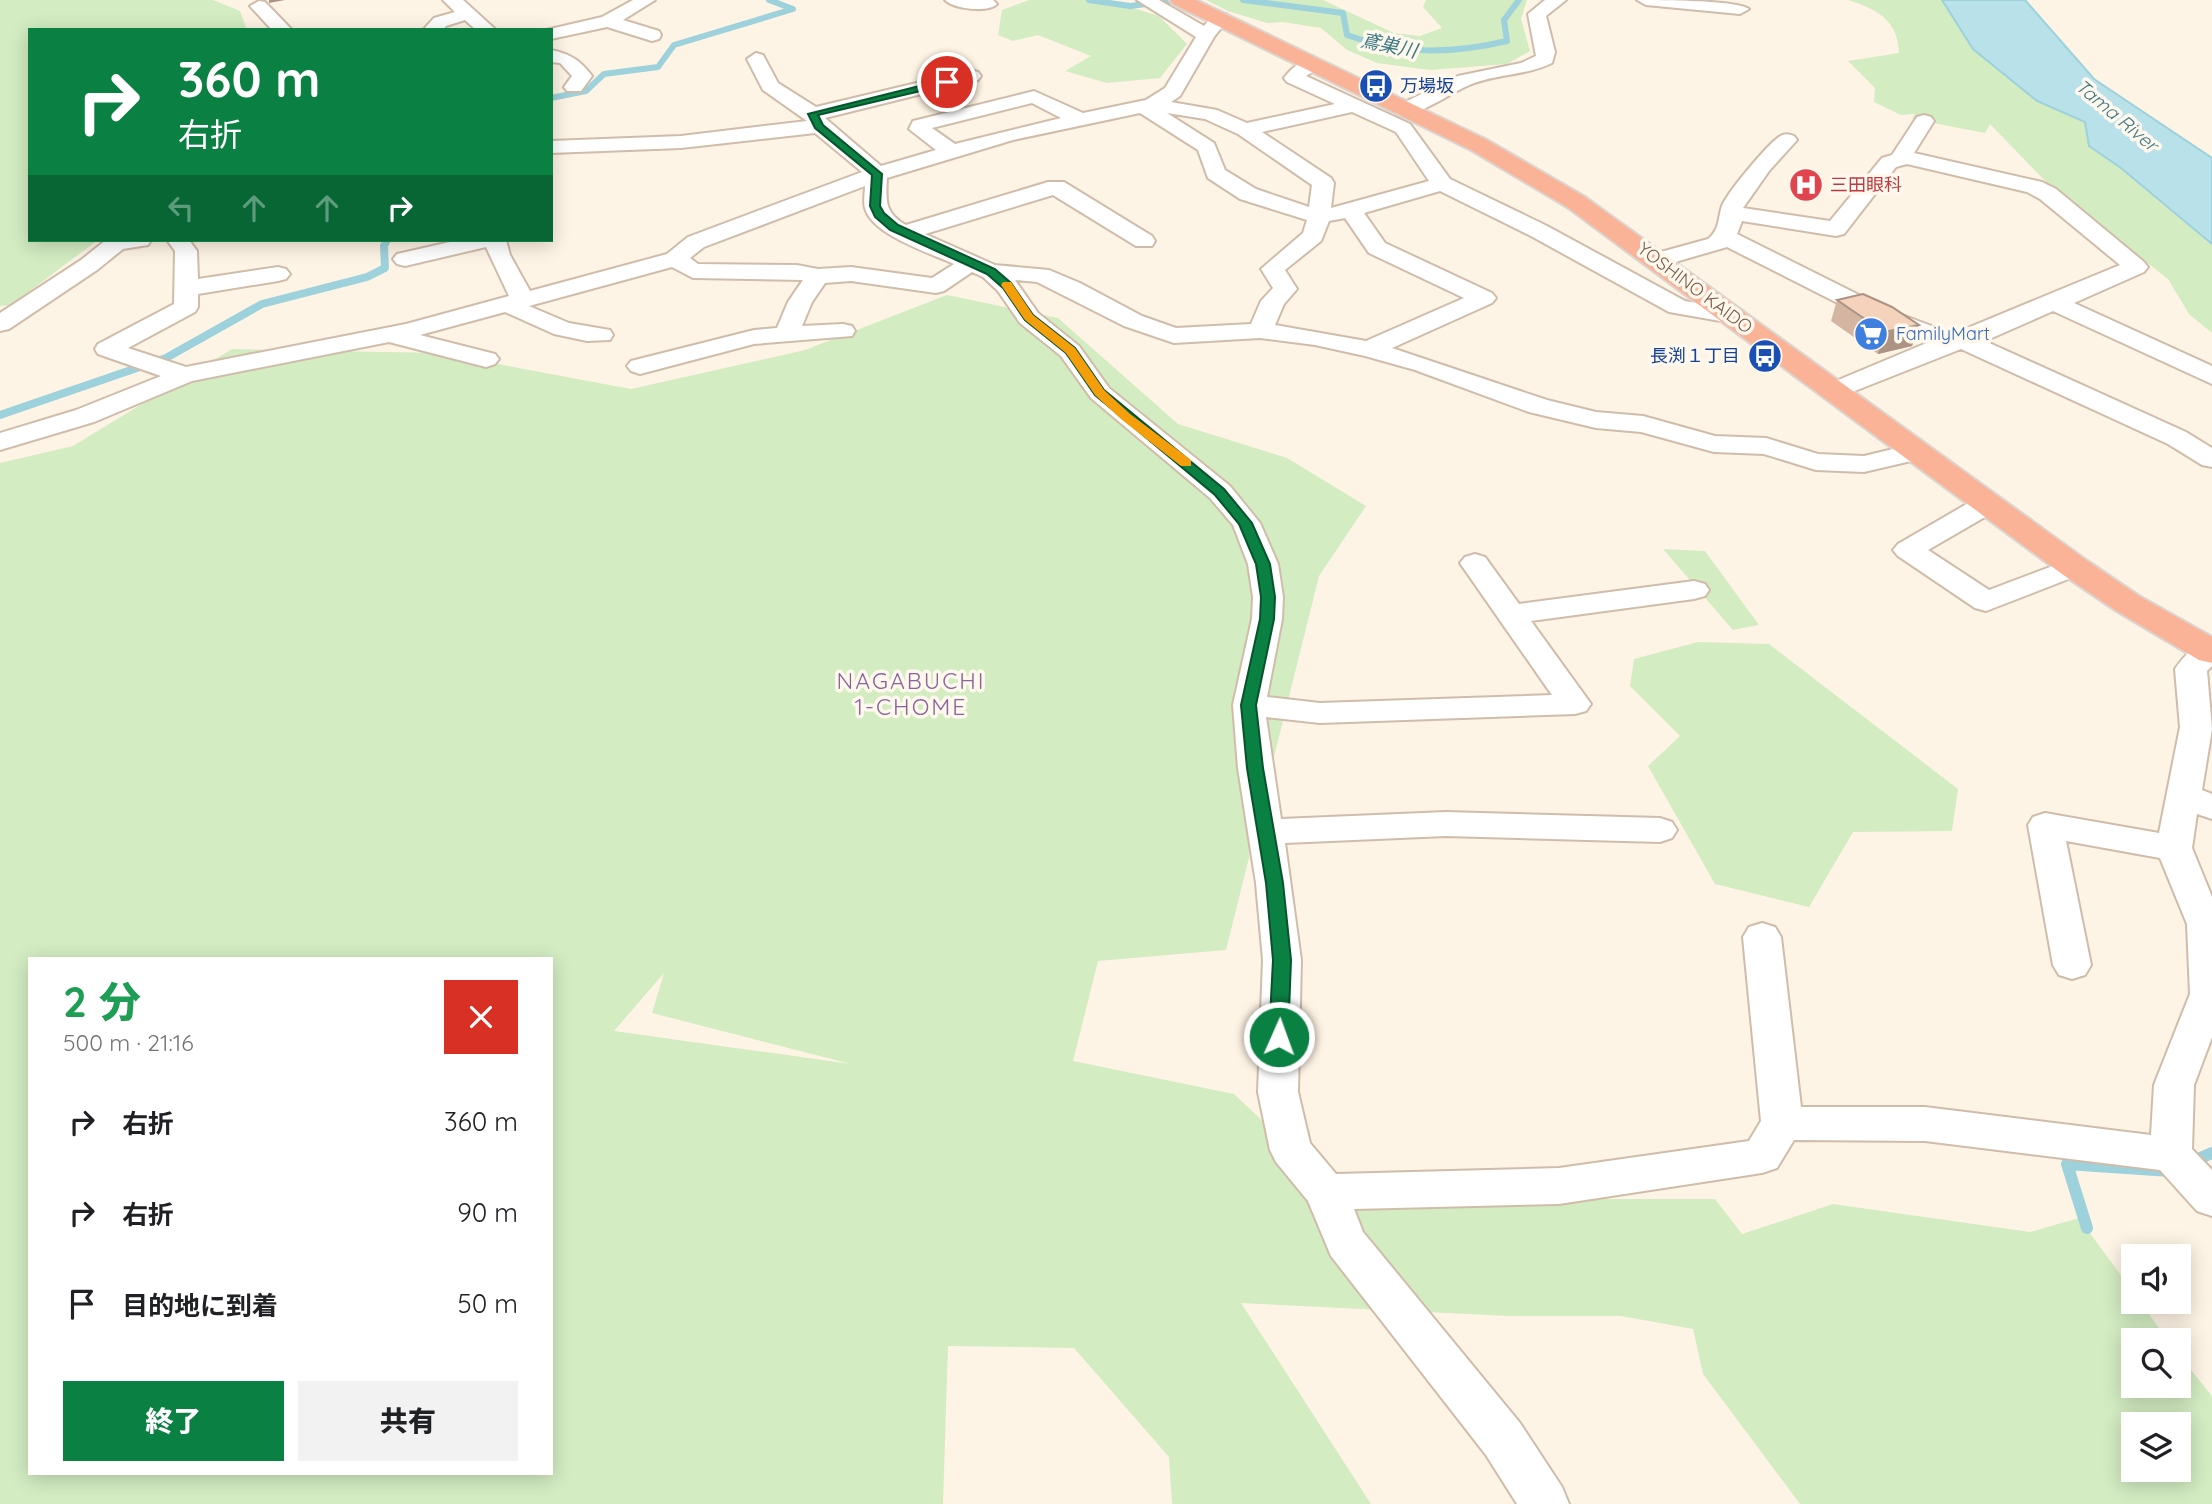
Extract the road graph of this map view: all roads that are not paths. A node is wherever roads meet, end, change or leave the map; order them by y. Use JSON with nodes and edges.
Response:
{"nodes":[{"id":1,"x":452,"y":0,"type":"edge"},
{"id":2,"x":646,"y":0,"type":"edge"},
{"id":3,"x":954,"y":0,"type":"edge"},
{"id":4,"x":1181,"y":0,"type":"edge"},
{"id":5,"x":1557,"y":0,"type":"edge"},
{"id":6,"x":1646,"y":0,"type":"edge"},
{"id":7,"x":1152,"y":3,"type":"edge"},
{"id":8,"x":988,"y":5,"type":"dead end"},
{"id":9,"x":259,"y":6,"type":"dead end"},
{"id":10,"x":1740,"y":9,"type":"dead end"},
{"id":11,"x":468,"y":14,"type":"junction"},
{"id":12,"x":608,"y":21,"type":"junction"},
{"id":13,"x":1213,"y":26,"type":"junction"},
{"id":14,"x":281,"y":28,"type":"edge"},
{"id":15,"x":434,"y":28,"type":"edge"},
{"id":16,"x":485,"y":28,"type":"edge"},
{"id":17,"x":553,"y":34,"type":"edge"},
{"id":18,"x":652,"y":35,"type":"dead end"},
{"id":19,"x":553,"y":56,"type":"edge"},
{"id":20,"x":756,"y":60,"type":"dead end"},
{"id":21,"x":1313,"y":65,"type":"junction"},
{"id":22,"x":971,"y":76,"type":"dead end"},
{"id":23,"x":573,"y":87,"type":"dead end"},
{"id":24,"x":1147,"y":105,"type":"junction"},
{"id":25,"x":1353,"y":106,"type":"junction"},
{"id":26,"x":1404,"y":110,"type":"junction"},
{"id":27,"x":816,"y":120,"type":"junction"},
{"id":28,"x":1080,"y":120,"type":"junction"},
{"id":29,"x":1924,"y":121,"type":"dead end"},
{"id":30,"x":1245,"y":130,"type":"junction"},
{"id":31,"x":1787,"y":141,"type":"dead end"},
{"id":32,"x":553,"y":147,"type":"edge"},
{"id":33,"x":953,"y":152,"type":"junction"},
{"id":34,"x":1907,"y":158,"type":"junction"},
{"id":35,"x":877,"y":174,"type":"junction"},
{"id":36,"x":1442,"y":184,"type":"junction"},
{"id":37,"x":1351,"y":210,"type":"junction"},
{"id":38,"x":1734,"y":213,"type":"junction"},
{"id":39,"x":1319,"y":218,"type":"junction"},
{"id":40,"x":904,"y":233,"type":"junction"},
{"id":41,"x":1725,"y":237,"type":"junction"},
{"id":42,"x":1144,"y":240,"type":"dead end"},
{"id":43,"x":124,"y":242,"type":"edge"},
{"id":44,"x":179,"y":242,"type":"edge"},
{"id":45,"x":479,"y":242,"type":"edge"},
{"id":46,"x":496,"y":242,"type":"edge"},
{"id":47,"x":405,"y":259,"type":"dead end"},
{"id":48,"x":675,"y":259,"type":"junction"},
{"id":49,"x":1658,"y":260,"type":"junction"},
{"id":50,"x":981,"y":267,"type":"junction"},
{"id":51,"x":278,"y":274,"type":"dead end"},
{"id":52,"x":818,"y":276,"type":"junction"},
{"id":53,"x":188,"y":288,"type":"junction"},
{"id":54,"x":515,"y":302,"type":"junction"},
{"id":55,"x":2055,"y":303,"type":"junction"},
{"id":56,"x":1732,"y":316,"type":"junction"},
{"id":57,"x":0,"y":324,"type":"edge"},
{"id":58,"x":843,"y":331,"type":"dead end"},
{"id":59,"x":1260,"y":331,"type":"junction"},
{"id":60,"x":392,"y":335,"type":"junction"},
{"id":61,"x":601,"y":335,"type":"dead end"},
{"id":62,"x":786,"y":335,"type":"junction"},
{"id":63,"x":1957,"y":342,"type":"junction"},
{"id":64,"x":1369,"y":349,"type":"junction"},
{"id":65,"x":486,"y":359,"type":"dead end"},
{"id":66,"x":640,"y":366,"type":"dead end"},
{"id":67,"x":185,"y":374,"type":"junction"},
{"id":68,"x":2212,"y":376,"type":"edge"},
{"id":69,"x":1833,"y":391,"type":"junction"},
{"id":70,"x":0,"y":442,"type":"edge"},
{"id":71,"x":1914,"y":452,"type":"junction"},
{"id":72,"x":2212,"y":459,"type":"edge"},
{"id":73,"x":1987,"y":504,"type":"junction"},
{"id":74,"x":1475,"y":563,"type":"dead end"},
{"id":75,"x":2074,"y":567,"type":"junction"},
{"id":76,"x":1695,"y":590,"type":"dead end"},
{"id":77,"x":1512,"y":614,"type":"junction"},
{"id":78,"x":2211,"y":651,"type":"edge"},
{"id":79,"x":1249,"y":705,"type":"junction"},
{"id":80,"x":2197,"y":801,"type":"edge"},
{"id":81,"x":1660,"y":830,"type":"dead end"},
{"id":82,"x":1265,"y":832,"type":"junction"},
{"id":83,"x":2174,"y":848,"type":"junction"},
{"id":84,"x":1762,"y":937,"type":"dead end"},
{"id":85,"x":2072,"y":965,"type":"dead end"},
{"id":86,"x":1782,"y":1123,"type":"junction"},
{"id":87,"x":2192,"y":1172,"type":"edge"},
{"id":88,"x":1326,"y":1192,"type":"junction"},
{"id":89,"x":1545,"y":1504,"type":"edge"}],
"edges":[{"from":1,"to":11,"type":"street"},
{"from":2,"to":12,"type":"street"},
{"from":3,"to":8,"type":"street"},
{"from":4,"to":13,"type":"highway","name":"YOSHINO KAIDO"},
{"from":5,"to":26,"type":"street"},
{"from":6,"to":10,"type":"street"},
{"from":7,"to":13,"type":"street"},
{"from":9,"to":14,"type":"street"},
{"from":11,"to":15,"type":"street"},
{"from":11,"to":16,"type":"street"},
{"from":12,"to":17,"type":"street"},
{"from":12,"to":18,"type":"street"},
{"from":13,"to":21,"type":"highway","name":"YOSHINO KAIDO"},
{"from":13,"to":24,"type":"street"},
{"from":19,"to":23,"type":"street"},
{"from":20,"to":27,"type":"street"},
{"from":21,"to":25,"type":"street"},
{"from":21,"to":26,"type":"highway","name":"YOSHINO KAIDO"},
{"from":22,"to":27,"type":"street"},
{"from":24,"to":28,"type":"street"},
{"from":24,"to":30,"type":"street"},
{"from":24,"to":39,"type":"street"},
{"from":25,"to":30,"type":"street"},
{"from":25,"to":36,"type":"street"},
{"from":26,"to":49,"type":"highway","name":"YOSHINO KAIDO"},
{"from":27,"to":32,"type":"street"},
{"from":27,"to":35,"type":"street"},
{"from":28,"to":33,"type":"street"},
{"from":28,"to":33,"type":"street"},
{"from":29,"to":34,"type":"street"},
{"from":30,"to":39,"type":"street"},
{"from":31,"to":38,"type":"street"},
{"from":33,"to":35,"type":"street"},
{"from":34,"to":38,"type":"street"},
{"from":34,"to":55,"type":"street"},
{"from":35,"to":40,"type":"street"},
{"from":35,"to":48,"type":"street"},
{"from":36,"to":37,"type":"street"},
{"from":36,"to":56,"type":"street"},
{"from":37,"to":39,"type":"street"},
{"from":37,"to":64,"type":"street"},
{"from":38,"to":41,"type":"street"},
{"from":39,"to":59,"type":"street"},
{"from":40,"to":42,"type":"street"},
{"from":40,"to":50,"type":"street"},
{"from":41,"to":49,"type":"street"},
{"from":41,"to":63,"type":"street"},
{"from":43,"to":57,"type":"street"},
{"from":44,"to":53,"type":"street"},
{"from":45,"to":47,"type":"street"},
{"from":46,"to":54,"type":"street"},
{"from":48,"to":52,"type":"street"},
{"from":48,"to":54,"type":"street"},
{"from":49,"to":56,"type":"highway","name":"YOSHINO KAIDO"},
{"from":50,"to":52,"type":"street"},
{"from":50,"to":59,"type":"street"},
{"from":50,"to":79,"type":"street"},
{"from":51,"to":53,"type":"street"},
{"from":52,"to":62,"type":"street"},
{"from":53,"to":67,"type":"street"},
{"from":54,"to":60,"type":"street"},
{"from":54,"to":61,"type":"street"},
{"from":55,"to":63,"type":"street"},
{"from":55,"to":68,"type":"street"},
{"from":56,"to":69,"type":"highway","name":"YOSHINO KAIDO"},
{"from":58,"to":62,"type":"street"},
{"from":59,"to":64,"type":"street"},
{"from":60,"to":65,"type":"street"},
{"from":60,"to":67,"type":"street"},
{"from":62,"to":66,"type":"street"},
{"from":63,"to":69,"type":"street"},
{"from":63,"to":72,"type":"street"},
{"from":64,"to":71,"type":"street"},
{"from":67,"to":70,"type":"street"},
{"from":69,"to":71,"type":"highway","name":"YOSHINO KAIDO"},
{"from":71,"to":73,"type":"highway","name":"YOSHINO KAIDO"},
{"from":73,"to":75,"type":"highway","name":"YOSHINO KAIDO"},
{"from":73,"to":75,"type":"street"},
{"from":74,"to":77,"type":"street"},
{"from":75,"to":78,"type":"highway","name":"YOSHINO KAIDO"},
{"from":76,"to":77,"type":"street"},
{"from":77,"to":79,"type":"street"},
{"from":78,"to":80,"type":"street"},
{"from":79,"to":82,"type":"street"},
{"from":80,"to":83,"type":"street"},
{"from":81,"to":82,"type":"street"},
{"from":82,"to":88,"type":"street"},
{"from":83,"to":85,"type":"street"},
{"from":83,"to":87,"type":"street"},
{"from":84,"to":86,"type":"street"},
{"from":86,"to":87,"type":"street"},
{"from":86,"to":88,"type":"street"},
{"from":88,"to":89,"type":"street"}]}
